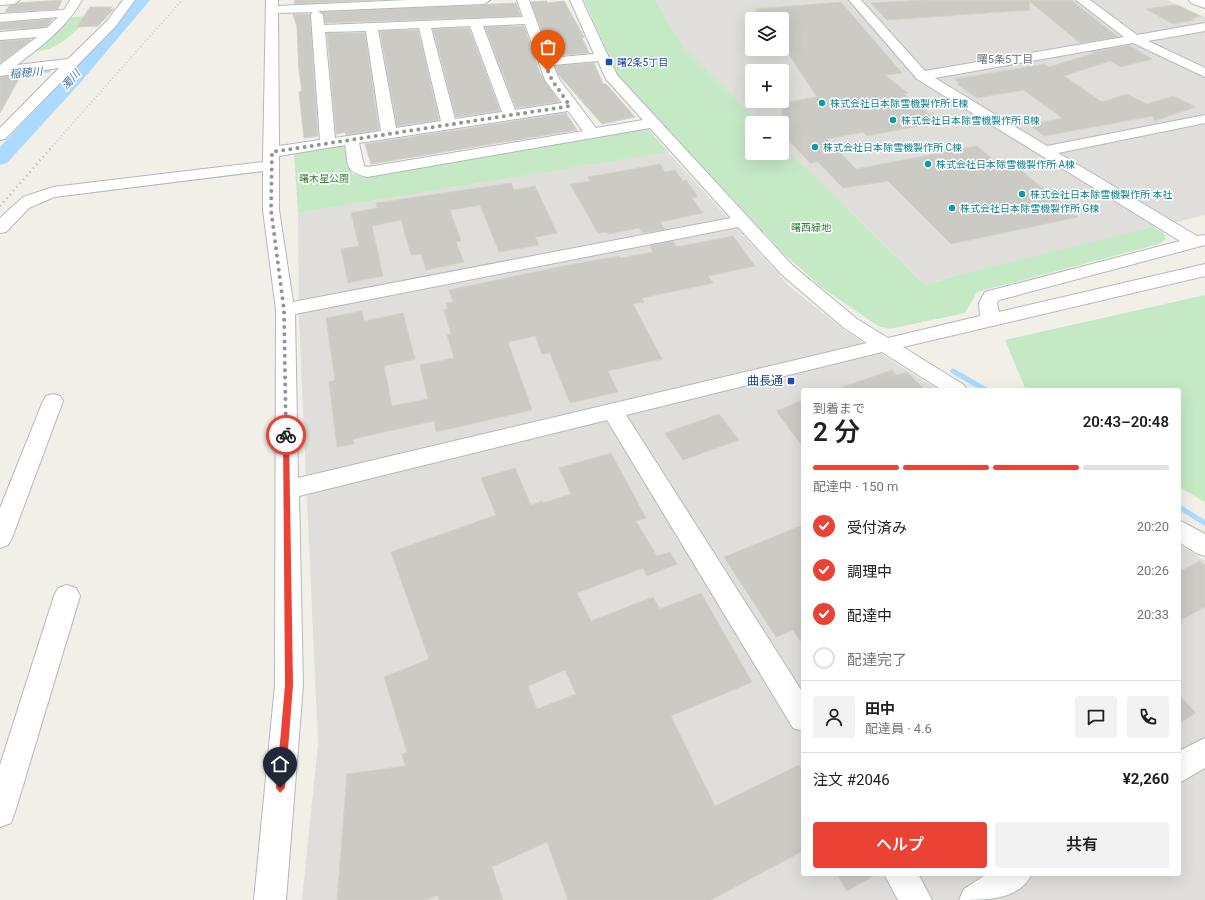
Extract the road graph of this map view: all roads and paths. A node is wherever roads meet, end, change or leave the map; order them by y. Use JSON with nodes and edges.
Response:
{"nodes":[{"id":1,"x":14,"y":0,"type":"edge"},
{"id":2,"x":76,"y":0,"type":"edge"},
{"id":3,"x":129,"y":0,"type":"edge"},
{"id":4,"x":484,"y":0,"type":"edge"},
{"id":5,"x":523,"y":0,"type":"edge"},
{"id":6,"x":576,"y":0,"type":"edge"},
{"id":7,"x":855,"y":0,"type":"edge"},
{"id":8,"x":1082,"y":0,"type":"edge"},
{"id":9,"x":1195,"y":0,"type":"edge"},
{"id":10,"x":0,"y":1,"type":"edge"},
{"id":11,"x":448,"y":1,"type":"edge"},
{"id":12,"x":1205,"y":4,"type":"edge"},
{"id":13,"x":272,"y":5,"type":"edge"},
{"id":14,"x":316,"y":8,"type":"junction"},
{"id":15,"x":69,"y":13,"type":"junction"},
{"id":16,"x":0,"y":18,"type":"edge"},
{"id":17,"x":530,"y":20,"type":"junction"},
{"id":18,"x":475,"y":22,"type":"junction"},
{"id":19,"x":424,"y":24,"type":"junction"},
{"id":20,"x":371,"y":26,"type":"junction"},
{"id":21,"x":1205,"y":27,"type":"edge"},
{"id":22,"x":318,"y":29,"type":"junction"},
{"id":23,"x":48,"y":32,"type":"junction"},
{"id":24,"x":0,"y":36,"type":"edge"},
{"id":25,"x":1134,"y":39,"type":"junction"},
{"id":26,"x":26,"y":51,"type":"junction"},
{"id":27,"x":0,"y":53,"type":"edge"},
{"id":28,"x":602,"y":57,"type":"junction"},
{"id":29,"x":545,"y":62,"type":"junction"},
{"id":30,"x":72,"y":63,"type":"junction"},
{"id":31,"x":0,"y":71,"type":"edge"},
{"id":32,"x":1205,"y":73,"type":"edge"},
{"id":33,"x":922,"y":76,"type":"junction"},
{"id":34,"x":570,"y":106,"type":"junction"},
{"id":35,"x":510,"y":115,"type":"junction"},
{"id":36,"x":1205,"y":119,"type":"edge"},
{"id":37,"x":653,"y":123,"type":"junction"},
{"id":38,"x":449,"y":124,"type":"junction"},
{"id":39,"x":389,"y":133,"type":"junction"},
{"id":40,"x":592,"y":133,"type":"junction"},
{"id":41,"x":0,"y":136,"type":"edge"},
{"id":42,"x":351,"y":139,"type":"junction"},
{"id":43,"x":328,"y":143,"type":"junction"},
{"id":44,"x":1044,"y":151,"type":"junction"},
{"id":45,"x":271,"y":159,"type":"junction"},
{"id":46,"x":742,"y":221,"type":"junction"},
{"id":47,"x":0,"y":228,"type":"edge"},
{"id":48,"x":1199,"y":241,"type":"edge"},
{"id":49,"x":1205,"y":270,"type":"edge"},
{"id":50,"x":284,"y":310,"type":"junction"},
{"id":51,"x":990,"y":320,"type":"junction"},
{"id":52,"x":885,"y":345,"type":"junction"},
{"id":53,"x":954,"y":388,"type":"edge"},
{"id":54,"x":53,"y":401,"type":"dead end"},
{"id":55,"x":612,"y":411,"type":"junction"},
{"id":56,"x":286,"y":490,"type":"junction"},
{"id":57,"x":1181,"y":531,"type":"edge"},
{"id":58,"x":0,"y":538,"type":"edge"},
{"id":59,"x":1205,"y":546,"type":"edge"},
{"id":60,"x":67,"y":596,"type":"dead end"},
{"id":61,"x":801,"y":715,"type":"edge"},
{"id":62,"x":1205,"y":752,"type":"edge"},
{"id":63,"x":1181,"y":767,"type":"edge"},
{"id":64,"x":0,"y":812,"type":"edge"},
{"id":65,"x":901,"y":876,"type":"edge"},
{"id":66,"x":1013,"y":876,"type":"edge"},
{"id":67,"x":270,"y":900,"type":"edge"},
{"id":68,"x":916,"y":900,"type":"edge"},
{"id":69,"x":975,"y":900,"type":"edge"}],
"edges":[{"from":1,"to":10,"type":"street"},
{"from":2,"to":15,"type":"street"},
{"from":3,"to":30,"type":"street"},
{"from":4,"to":11,"type":"street"},
{"from":5,"to":17,"type":"street"},
{"from":6,"to":28,"type":"street"},
{"from":7,"to":33,"type":"street"},
{"from":8,"to":25,"type":"street"},
{"from":9,"to":12,"type":"street"},
{"from":11,"to":14,"type":"street"},
{"from":13,"to":14,"type":"street"},
{"from":13,"to":45,"type":"street"},
{"from":14,"to":22,"type":"street"},
{"from":15,"to":16,"type":"street"},
{"from":15,"to":23,"type":"street"},
{"from":17,"to":18,"type":"street"},
{"from":17,"to":29,"type":"street"},
{"from":18,"to":19,"type":"street"},
{"from":18,"to":35,"type":"street"},
{"from":19,"to":20,"type":"street"},
{"from":19,"to":38,"type":"street"},
{"from":20,"to":22,"type":"street"},
{"from":20,"to":39,"type":"street"},
{"from":21,"to":25,"type":"street"},
{"from":22,"to":43,"type":"street"},
{"from":23,"to":24,"type":"street"},
{"from":23,"to":26,"type":"street"},
{"from":25,"to":32,"type":"street"},
{"from":25,"to":33,"type":"street"},
{"from":26,"to":27,"type":"street"},
{"from":26,"to":31,"type":"street"},
{"from":28,"to":29,"type":"street"},
{"from":28,"to":37,"type":"street"},
{"from":29,"to":34,"type":"street"},
{"from":30,"to":31,"type":"street"},
{"from":30,"to":41,"type":"street"},
{"from":33,"to":44,"type":"street"},
{"from":34,"to":35,"type":"street"},
{"from":34,"to":40,"type":"street"},
{"from":35,"to":38,"type":"street"},
{"from":36,"to":44,"type":"street"},
{"from":37,"to":40,"type":"street"},
{"from":37,"to":46,"type":"street"},
{"from":38,"to":39,"type":"street"},
{"from":39,"to":42,"type":"street"},
{"from":40,"to":42,"type":"street"},
{"from":42,"to":43,"type":"street"},
{"from":43,"to":45,"type":"street"},
{"from":44,"to":48,"type":"street"},
{"from":45,"to":47,"type":"street"},
{"from":45,"to":50,"type":"street"},
{"from":46,"to":50,"type":"street"},
{"from":46,"to":52,"type":"street"},
{"from":48,"to":51,"type":"street"},
{"from":49,"to":51,"type":"street"},
{"from":50,"to":56,"type":"street"},
{"from":51,"to":52,"type":"street"},
{"from":52,"to":53,"type":"street"},
{"from":52,"to":55,"type":"street"},
{"from":54,"to":58,"type":"street"},
{"from":55,"to":56,"type":"street"},
{"from":55,"to":61,"type":"street"},
{"from":56,"to":67,"type":"street"},
{"from":57,"to":59,"type":"street"},
{"from":60,"to":64,"type":"street"},
{"from":62,"to":63,"type":"street"},
{"from":65,"to":68,"type":"street"},
{"from":66,"to":69,"type":"street"}]}
